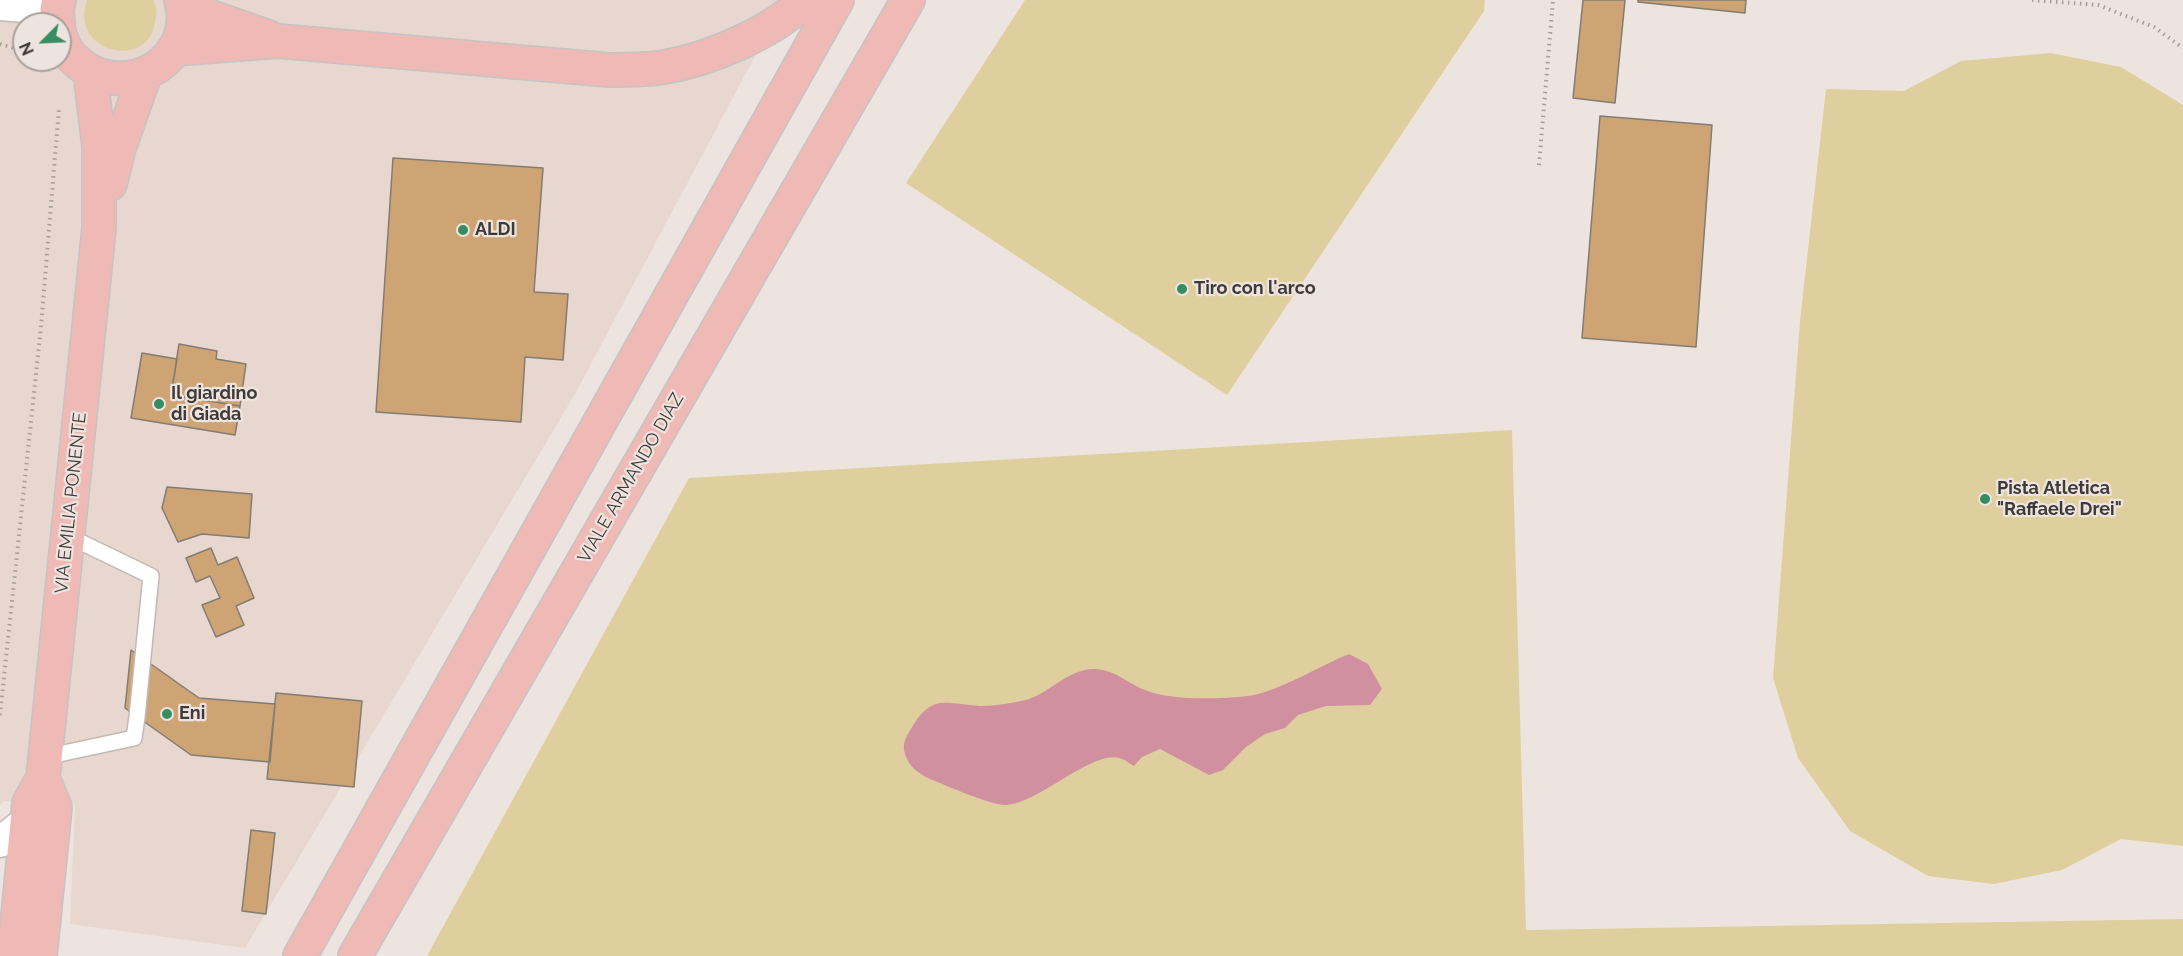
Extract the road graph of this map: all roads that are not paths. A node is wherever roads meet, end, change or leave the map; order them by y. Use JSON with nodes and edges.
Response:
{"nodes":[{"id":1,"x":806,"y":0,"type":"edge"},
{"id":2,"x":837,"y":0,"type":"edge"},
{"id":3,"x":908,"y":0,"type":"edge"},
{"id":4,"x":182,"y":3,"type":"edge"},
{"id":5,"x":0,"y":5,"type":"edge"},
{"id":6,"x":34,"y":12,"type":"edge"},
{"id":7,"x":278,"y":41,"type":"junction"},
{"id":8,"x":174,"y":49,"type":"junction"},
{"id":9,"x":72,"y":56,"type":"edge"},
{"id":10,"x":90,"y":72,"type":"junction"},
{"id":11,"x":145,"y":74,"type":"junction"},
{"id":12,"x":99,"y":228,"type":"junction"},
{"id":13,"x":68,"y":536,"type":"junction"},
{"id":14,"x":44,"y":767,"type":"junction"},
{"id":15,"x":28,"y":820,"type":"junction"},
{"id":16,"x":0,"y":842,"type":"edge"},
{"id":17,"x":0,"y":943,"type":"edge"},
{"id":18,"x":9,"y":956,"type":"edge"},
{"id":19,"x":14,"y":956,"type":"edge"},
{"id":20,"x":40,"y":956,"type":"edge"},
{"id":21,"x":300,"y":956,"type":"edge"},
{"id":22,"x":354,"y":956,"type":"edge"}],
"edges":[{"from":1,"to":7,"type":"main road"},
{"from":2,"to":21,"type":"main road"},
{"from":3,"to":22,"type":"main road","name":"VIALE ARMANDO DIAZ"},
{"from":4,"to":7,"type":"main road"},
{"from":4,"to":8,"type":"main road"},
{"from":5,"to":6,"type":"street"},
{"from":7,"to":8,"type":"main road"},
{"from":8,"to":11,"type":"main road"},
{"from":9,"to":10,"type":"main road"},
{"from":10,"to":11,"type":"main road"},
{"from":10,"to":12,"type":"main road","name":"VIA EMILIA PONENTE"},
{"from":11,"to":12,"type":"main road","name":"VIA EMILIA PONENTE"},
{"from":12,"to":13,"type":"main road","name":"VIA EMILIA PONENTE"},
{"from":13,"to":14,"type":"main road","name":"VIA EMILIA PONENTE"},
{"from":13,"to":14,"type":"lane"},
{"from":14,"to":15,"type":"main road","name":"VIA EMILIA PONENTE"},
{"from":14,"to":20,"type":"main road","name":"VIA EMILIA PONENTE"},
{"from":15,"to":16,"type":"street"},
{"from":15,"to":19,"type":"main road","name":"VIA EMILIA PONENTE"},
{"from":17,"to":18,"type":"street"}]}
